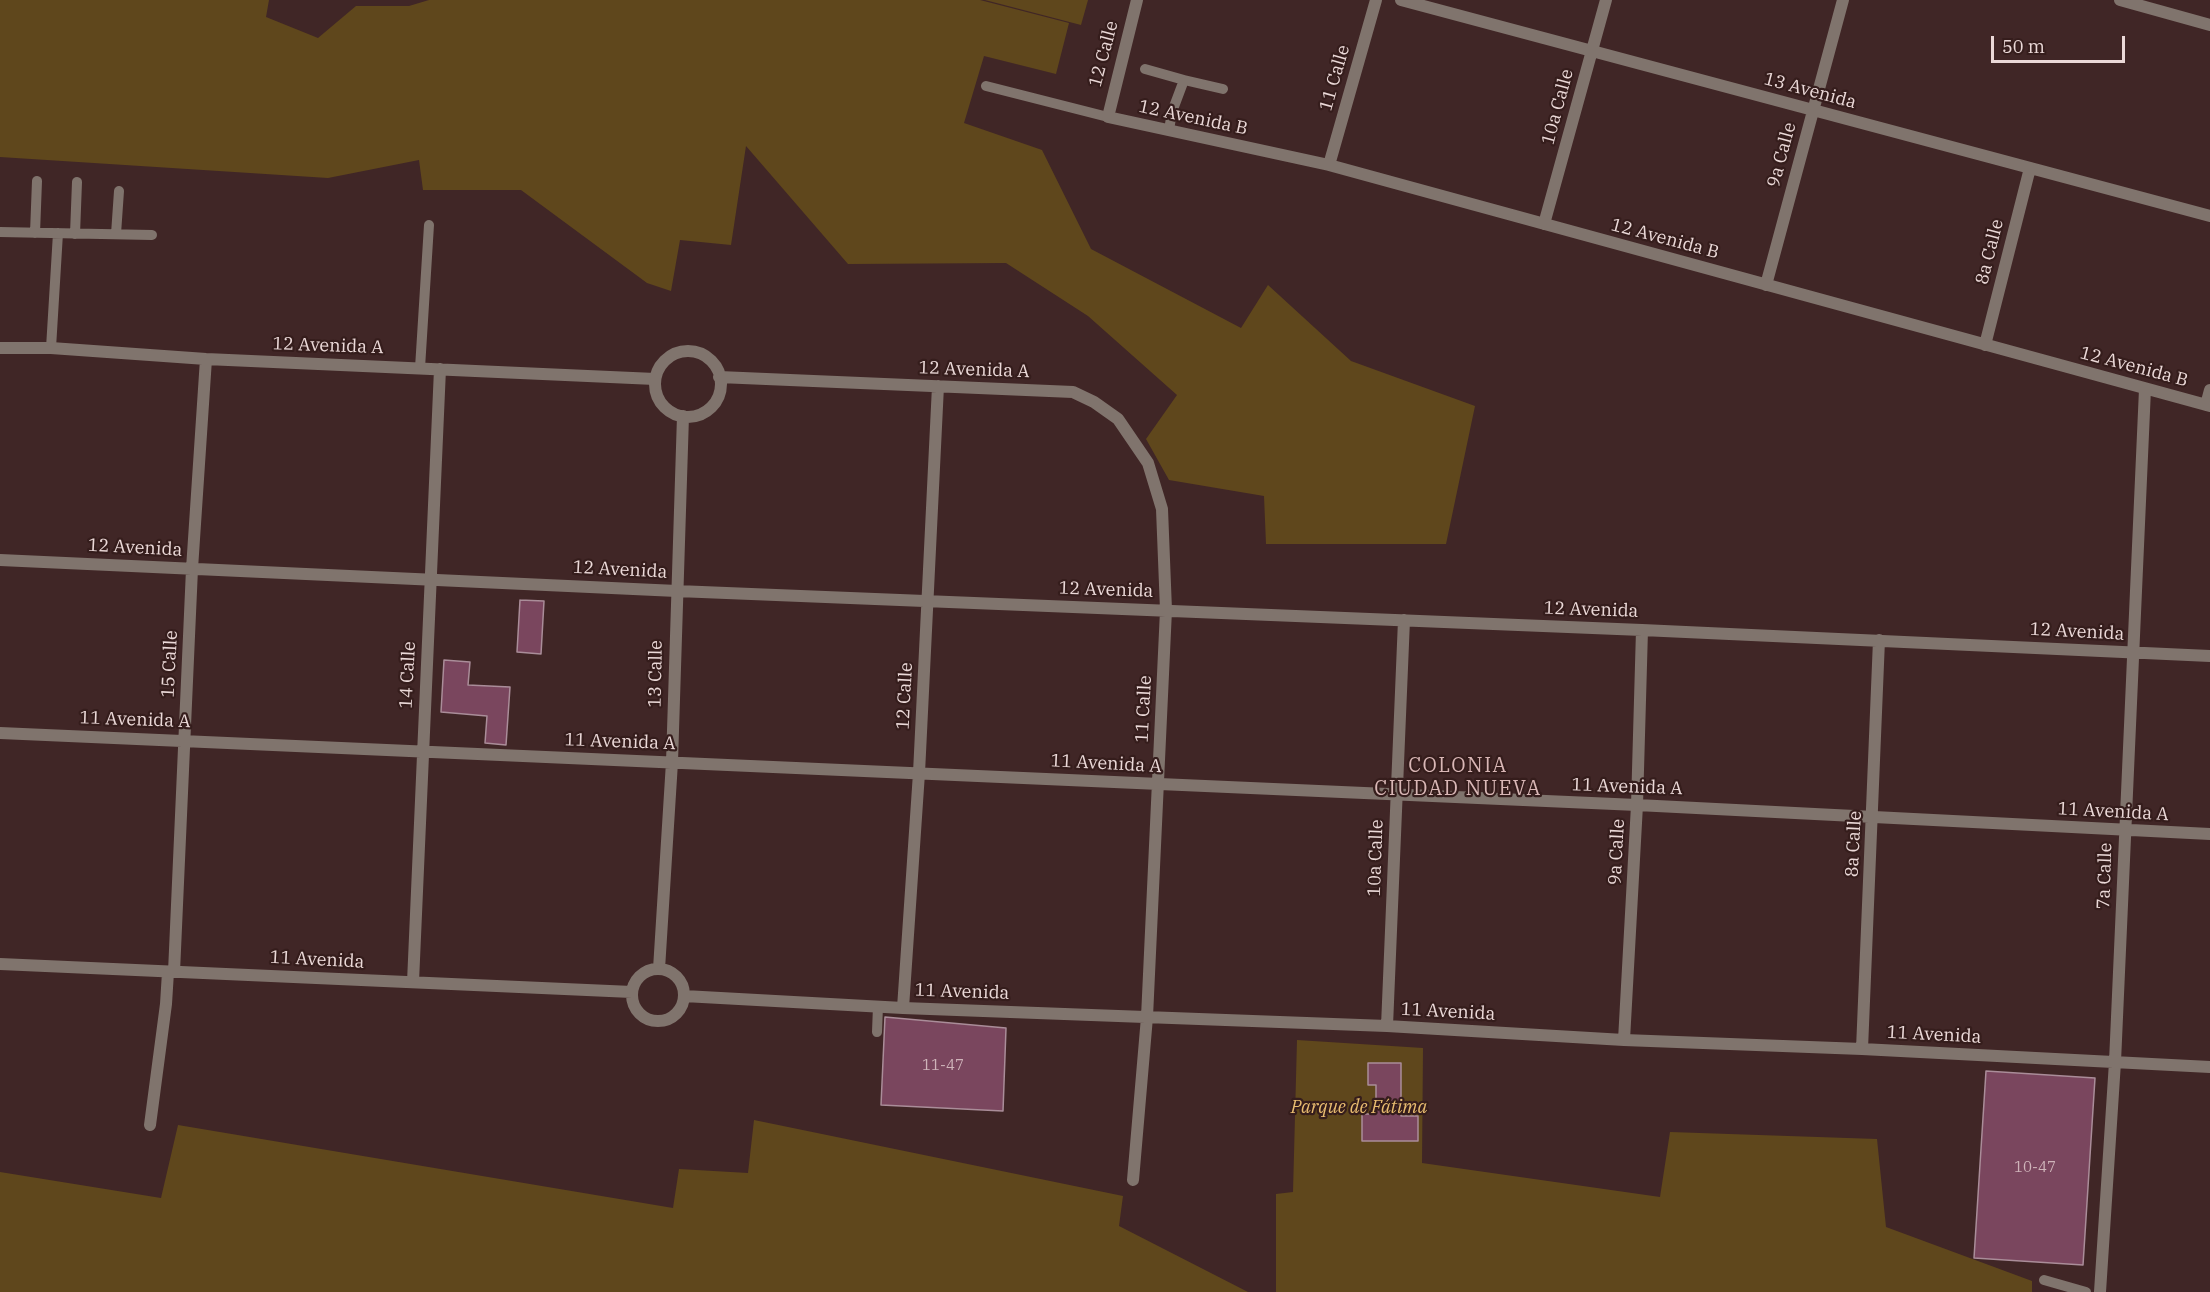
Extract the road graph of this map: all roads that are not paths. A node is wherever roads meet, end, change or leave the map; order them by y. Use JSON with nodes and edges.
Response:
{"nodes":[{"id":1,"x":1137,"y":0,"type":"edge"},
{"id":2,"x":1376,"y":0,"type":"edge"},
{"id":3,"x":1401,"y":0,"type":"edge"},
{"id":4,"x":1606,"y":0,"type":"edge"},
{"id":5,"x":1843,"y":0,"type":"edge"},
{"id":6,"x":2120,"y":0,"type":"edge"},
{"id":7,"x":2210,"y":25,"type":"edge"},
{"id":8,"x":1592,"y":51,"type":"junction"},
{"id":9,"x":1145,"y":69,"type":"dead end"},
{"id":10,"x":1184,"y":80,"type":"junction"},
{"id":11,"x":986,"y":86,"type":"dead end"},
{"id":12,"x":1223,"y":89,"type":"dead end"},
{"id":13,"x":1813,"y":110,"type":"junction"},
{"id":14,"x":1108,"y":117,"type":"junction"},
{"id":15,"x":1168,"y":130,"type":"junction"},
{"id":16,"x":1329,"y":165,"type":"junction"},
{"id":17,"x":2030,"y":168,"type":"junction"},
{"id":18,"x":37,"y":181,"type":"dead end"},
{"id":19,"x":77,"y":182,"type":"dead end"},
{"id":20,"x":119,"y":190,"type":"dead end"},
{"id":21,"x":2210,"y":216,"type":"edge"},
{"id":22,"x":1544,"y":224,"type":"junction"},
{"id":23,"x":429,"y":225,"type":"dead end"},
{"id":24,"x":0,"y":232,"type":"edge"},
{"id":25,"x":36,"y":233,"type":"junction"},
{"id":26,"x":58,"y":233,"type":"junction"},
{"id":27,"x":75,"y":234,"type":"junction"},
{"id":28,"x":116,"y":234,"type":"junction"},
{"id":29,"x":152,"y":236,"type":"dead end"},
{"id":30,"x":1766,"y":285,"type":"junction"},
{"id":31,"x":1985,"y":345,"type":"junction"},
{"id":32,"x":0,"y":348,"type":"edge"},
{"id":33,"x":51,"y":348,"type":"junction"},
{"id":34,"x":206,"y":359,"type":"junction"},
{"id":35,"x":420,"y":368,"type":"junction"},
{"id":36,"x":441,"y":369,"type":"junction"},
{"id":37,"x":719,"y":377,"type":"junction"},
{"id":38,"x":655,"y":379,"type":"junction"},
{"id":39,"x":938,"y":386,"type":"junction"},
{"id":40,"x":2145,"y":389,"type":"junction"},
{"id":41,"x":2210,"y":390,"type":"edge"},
{"id":42,"x":2208,"y":406,"type":"edge"},
{"id":43,"x":683,"y":416,"type":"junction"},
{"id":44,"x":1161,"y":509,"type":"joint"},
{"id":45,"x":0,"y":560,"type":"edge"},
{"id":46,"x":192,"y":569,"type":"junction"},
{"id":47,"x":431,"y":578,"type":"junction"},
{"id":48,"x":676,"y":591,"type":"junction"},
{"id":49,"x":928,"y":601,"type":"junction"},
{"id":50,"x":1166,"y":610,"type":"junction"},
{"id":51,"x":1404,"y":620,"type":"junction"},
{"id":52,"x":1642,"y":630,"type":"junction"},
{"id":53,"x":1879,"y":640,"type":"junction"},
{"id":54,"x":2134,"y":653,"type":"junction"},
{"id":55,"x":2210,"y":656,"type":"edge"},
{"id":56,"x":0,"y":733,"type":"edge"},
{"id":57,"x":185,"y":740,"type":"junction"},
{"id":58,"x":422,"y":751,"type":"junction"},
{"id":59,"x":672,"y":762,"type":"junction"},
{"id":60,"x":919,"y":774,"type":"junction"},
{"id":61,"x":1159,"y":784,"type":"junction"},
{"id":62,"x":1396,"y":796,"type":"junction"},
{"id":63,"x":1638,"y":805,"type":"junction"},
{"id":64,"x":1874,"y":817,"type":"junction"},
{"id":65,"x":2124,"y":831,"type":"junction"},
{"id":66,"x":2210,"y":834,"type":"edge"},
{"id":67,"x":0,"y":964,"type":"edge"},
{"id":68,"x":659,"y":969,"type":"junction"},
{"id":69,"x":171,"y":972,"type":"junction"},
{"id":70,"x":413,"y":982,"type":"junction"},
{"id":71,"x":632,"y":992,"type":"junction"},
{"id":72,"x":684,"y":996,"type":"junction"},
{"id":73,"x":878,"y":1006,"type":"junction"},
{"id":74,"x":903,"y":1008,"type":"junction"},
{"id":75,"x":1147,"y":1017,"type":"junction"},
{"id":76,"x":1387,"y":1026,"type":"junction"},
{"id":77,"x":877,"y":1032,"type":"dead end"},
{"id":78,"x":1624,"y":1040,"type":"junction"},
{"id":79,"x":1862,"y":1049,"type":"junction"},
{"id":80,"x":2115,"y":1062,"type":"junction"},
{"id":81,"x":2210,"y":1067,"type":"edge"},
{"id":82,"x":150,"y":1125,"type":"dead end"},
{"id":83,"x":1133,"y":1180,"type":"dead end"},
{"id":84,"x":2044,"y":1280,"type":"dead end"},
{"id":85,"x":2086,"y":1292,"type":"edge"},
{"id":86,"x":2100,"y":1292,"type":"edge"}],
"edges":[{"from":1,"to":14,"type":"street","name":"12 Calle"},
{"from":2,"to":16,"type":"street","name":"11 Calle"},
{"from":3,"to":8,"type":"street","name":"13 Avenida"},
{"from":4,"to":8,"type":"street","name":"10a Calle"},
{"from":5,"to":13,"type":"street","name":"9a Calle"},
{"from":6,"to":7,"type":"street"},
{"from":8,"to":13,"type":"street","name":"13 Avenida"},
{"from":8,"to":22,"type":"street","name":"10a Calle"},
{"from":9,"to":10,"type":"lane"},
{"from":10,"to":12,"type":"lane"},
{"from":10,"to":15,"type":"lane"},
{"from":11,"to":14,"type":"lane"},
{"from":13,"to":17,"type":"street","name":"13 Avenida"},
{"from":13,"to":30,"type":"street","name":"9a Calle"},
{"from":14,"to":15,"type":"street","name":"12 Avenida B"},
{"from":15,"to":16,"type":"street","name":"12 Avenida B"},
{"from":16,"to":22,"type":"street","name":"12 Avenida B"},
{"from":17,"to":21,"type":"street","name":"13 Avenida"},
{"from":17,"to":31,"type":"street","name":"8a Calle"},
{"from":18,"to":25,"type":"lane"},
{"from":19,"to":27,"type":"lane"},
{"from":20,"to":28,"type":"lane"},
{"from":22,"to":30,"type":"street","name":"12 Avenida B"},
{"from":23,"to":35,"type":"lane"},
{"from":24,"to":25,"type":"lane"},
{"from":25,"to":26,"type":"lane"},
{"from":26,"to":27,"type":"lane"},
{"from":26,"to":33,"type":"lane"},
{"from":27,"to":28,"type":"lane"},
{"from":28,"to":29,"type":"lane"},
{"from":30,"to":31,"type":"street","name":"12 Avenida B"},
{"from":31,"to":40,"type":"street","name":"12 Avenida B"},
{"from":32,"to":33,"type":"street","name":"12 Avenida A"},
{"from":33,"to":34,"type":"street","name":"12 Avenida A"},
{"from":34,"to":35,"type":"street","name":"12 Avenida A"},
{"from":34,"to":46,"type":"street","name":"15 Calle"},
{"from":35,"to":36,"type":"street","name":"12 Avenida A"},
{"from":36,"to":38,"type":"street","name":"12 Avenida A"},
{"from":36,"to":47,"type":"street","name":"14 Calle"},
{"from":37,"to":38,"type":"street"},
{"from":37,"to":39,"type":"street","name":"12 Avenida A"},
{"from":37,"to":43,"type":"street"},
{"from":38,"to":43,"type":"street"},
{"from":39,"to":44,"type":"street","name":"12 Avenida A"},
{"from":39,"to":49,"type":"street","name":"12 Calle"},
{"from":40,"to":42,"type":"street","name":"12 Avenida B"},
{"from":40,"to":54,"type":"street","name":"7a Calle"},
{"from":41,"to":42,"type":"street"},
{"from":43,"to":48,"type":"street","name":"13 Calle"},
{"from":44,"to":50,"type":"street","name":"11 Calle"},
{"from":45,"to":46,"type":"street","name":"12 Avenida"},
{"from":46,"to":47,"type":"street","name":"12 Avenida"},
{"from":46,"to":57,"type":"street","name":"15 Calle"},
{"from":47,"to":48,"type":"street","name":"12 Avenida"},
{"from":47,"to":58,"type":"street","name":"14 Calle"},
{"from":48,"to":49,"type":"street","name":"12 Avenida"},
{"from":48,"to":59,"type":"street","name":"13 Calle"},
{"from":49,"to":50,"type":"street","name":"12 Avenida"},
{"from":49,"to":60,"type":"street","name":"12 Calle"},
{"from":50,"to":51,"type":"street","name":"12 Avenida"},
{"from":50,"to":61,"type":"street","name":"11 Calle"},
{"from":51,"to":52,"type":"street","name":"12 Avenida"},
{"from":51,"to":62,"type":"street","name":"10a Calle"},
{"from":52,"to":53,"type":"street","name":"12 Avenida"},
{"from":52,"to":63,"type":"street","name":"9a Calle"},
{"from":53,"to":54,"type":"street","name":"12 Avenida"},
{"from":53,"to":64,"type":"street","name":"8a Calle"},
{"from":54,"to":55,"type":"street","name":"12 Avenida"},
{"from":54,"to":65,"type":"street","name":"7a Calle"},
{"from":56,"to":57,"type":"street","name":"11 Avenida A"},
{"from":57,"to":58,"type":"street","name":"11 Avenida A"},
{"from":57,"to":69,"type":"street","name":"15 Calle"},
{"from":58,"to":59,"type":"street","name":"11 Avenida A"},
{"from":58,"to":70,"type":"street","name":"14 Calle"},
{"from":59,"to":60,"type":"street","name":"11 Avenida A"},
{"from":59,"to":68,"type":"street","name":"13 Calle"},
{"from":60,"to":61,"type":"street","name":"11 Avenida A"},
{"from":60,"to":74,"type":"street","name":"12 Calle"},
{"from":61,"to":62,"type":"street","name":"11 Avenida A"},
{"from":61,"to":75,"type":"street","name":"11 Calle"},
{"from":62,"to":63,"type":"street","name":"11 Avenida A"},
{"from":62,"to":76,"type":"street","name":"10a Calle"},
{"from":63,"to":64,"type":"street","name":"11 Avenida A"},
{"from":63,"to":78,"type":"street","name":"9a Calle"},
{"from":64,"to":65,"type":"street","name":"11 Avenida A"},
{"from":64,"to":79,"type":"street","name":"8a Calle"},
{"from":65,"to":66,"type":"street","name":"11 Avenida A"},
{"from":65,"to":80,"type":"street","name":"7a Calle"},
{"from":67,"to":69,"type":"street","name":"11 Avenida"},
{"from":68,"to":71,"type":"street"},
{"from":68,"to":72,"type":"street"},
{"from":69,"to":70,"type":"street","name":"11 Avenida"},
{"from":69,"to":82,"type":"street","name":"15 Calle"},
{"from":70,"to":71,"type":"street","name":"11 Avenida"},
{"from":71,"to":72,"type":"street"},
{"from":72,"to":73,"type":"street","name":"11 Avenida"},
{"from":73,"to":74,"type":"street","name":"11 Avenida"},
{"from":73,"to":77,"type":"lane"},
{"from":74,"to":75,"type":"street","name":"11 Avenida"},
{"from":75,"to":76,"type":"street","name":"11 Avenida"},
{"from":75,"to":83,"type":"street","name":"11 Calle"},
{"from":76,"to":78,"type":"street","name":"11 Avenida"},
{"from":78,"to":79,"type":"street","name":"11 Avenida"},
{"from":79,"to":80,"type":"street","name":"11 Avenida"},
{"from":80,"to":81,"type":"street","name":"11 Avenida"},
{"from":80,"to":86,"type":"street","name":"7a Calle"},
{"from":84,"to":85,"type":"lane"}]}
